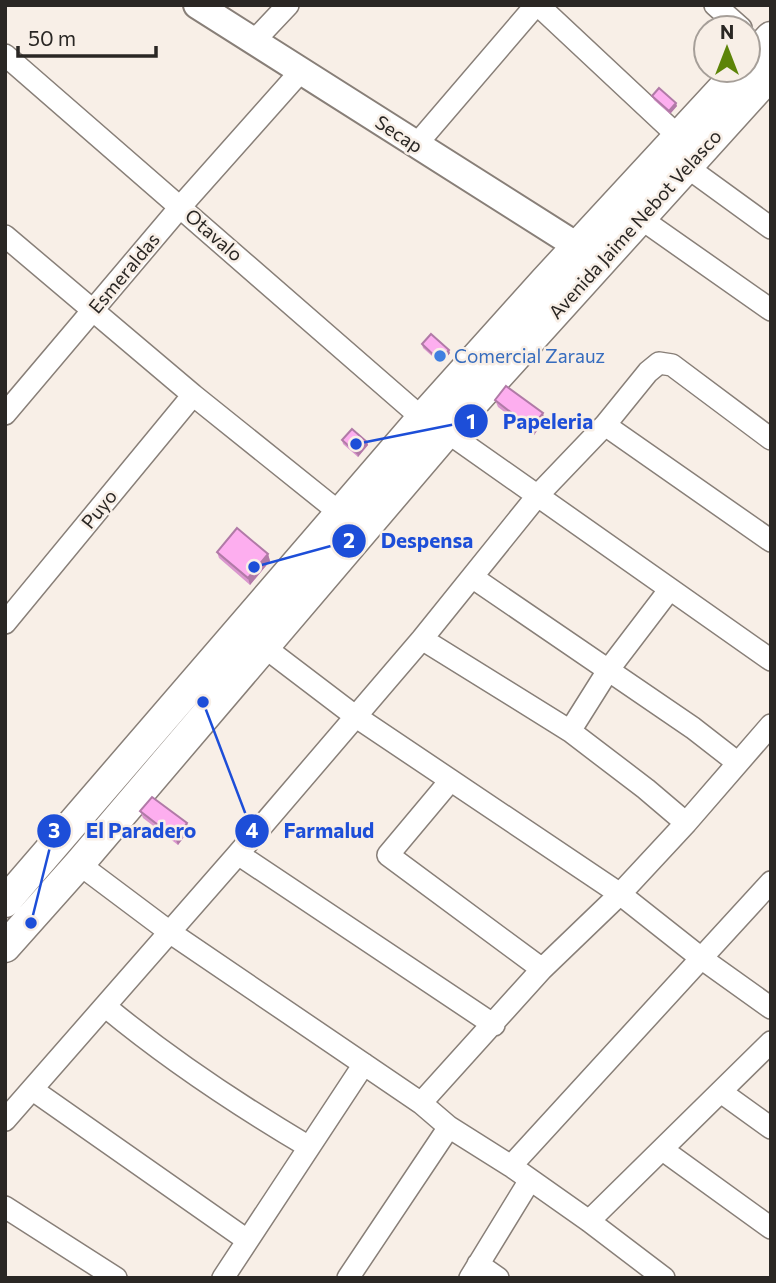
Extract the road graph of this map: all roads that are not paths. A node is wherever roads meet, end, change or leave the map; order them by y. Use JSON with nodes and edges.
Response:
{"nodes":[{"id":1,"x":197,"y":5,"type":"edge"},
{"id":2,"x":288,"y":5,"type":"edge"},
{"id":3,"x":537,"y":5,"type":"edge"},
{"id":4,"x":254,"y":41,"type":"junction"},
{"id":5,"x":5,"y":55,"type":"edge"},
{"id":6,"x":301,"y":71,"type":"junction"},
{"id":7,"x":727,"y":84,"type":"edge"},
{"id":8,"x":731,"y":84,"type":"edge"},
{"id":9,"x":678,"y":136,"type":"junction"},
{"id":10,"x":416,"y":145,"type":"junction"},
{"id":11,"x":669,"y":174,"type":"junction"},
{"id":12,"x":181,"y":206,"type":"junction"},
{"id":13,"x":640,"y":218,"type":"junction"},
{"id":14,"x":771,"y":228,"type":"edge"},
{"id":15,"x":5,"y":236,"type":"edge"},
{"id":16,"x":587,"y":256,"type":"junction"},
{"id":17,"x":771,"y":310,"type":"edge"},
{"id":18,"x":93,"y":312,"type":"junction"},
{"id":19,"x":193,"y":395,"type":"junction"},
{"id":20,"x":5,"y":414,"type":"edge"},
{"id":21,"x":422,"y":418,"type":"junction"},
{"id":22,"x":605,"y":425,"type":"junction"},
{"id":23,"x":447,"y":432,"type":"junction"},
{"id":24,"x":771,"y":439,"type":"edge"},
{"id":25,"x":538,"y":495,"type":"junction"},
{"id":26,"x":340,"y":513,"type":"junction"},
{"id":27,"x":771,"y":541,"type":"edge"},
{"id":28,"x":472,"y":577,"type":"junction"},
{"id":29,"x":670,"y":589,"type":"junction"},
{"id":30,"x":5,"y":623,"type":"edge"},
{"id":31,"x":422,"y":639,"type":"junction"},
{"id":32,"x":263,"y":646,"type":"junction"},
{"id":33,"x":771,"y":660,"type":"edge"},
{"id":34,"x":609,"y":669,"type":"junction"},
{"id":35,"x":355,"y":716,"type":"junction"},
{"id":36,"x":771,"y":725,"type":"edge"},
{"id":37,"x":570,"y":732,"type":"junction"},
{"id":38,"x":738,"y":763,"type":"junction"},
{"id":39,"x":450,"y":781,"type":"junction"},
{"id":40,"x":685,"y":823,"type":"junction"},
{"id":41,"x":238,"y":853,"type":"junction"},
{"id":42,"x":79,"y":864,"type":"junction"},
{"id":43,"x":771,"y":881,"type":"edge"},
{"id":44,"x":10,"y":887,"type":"edge"},
{"id":45,"x":620,"y":894,"type":"junction"},
{"id":46,"x":170,"y":933,"type":"junction"},
{"id":47,"x":5,"y":947,"type":"edge"},
{"id":48,"x":701,"y":958,"type":"junction"},
{"id":49,"x":542,"y":969,"type":"junction"},
{"id":50,"x":106,"y":1007,"type":"junction"},
{"id":51,"x":771,"y":1008,"type":"edge"},
{"id":52,"x":494,"y":1025,"type":"junction"},
{"id":53,"x":771,"y":1042,"type":"edge"},
{"id":54,"x":364,"y":1064,"type":"junction"},
{"id":55,"x":33,"y":1090,"type":"junction"},
{"id":56,"x":721,"y":1092,"type":"junction"},
{"id":57,"x":421,"y":1103,"type":"junction"},
{"id":58,"x":5,"y":1119,"type":"edge"},
{"id":59,"x":449,"y":1127,"type":"junction"},
{"id":60,"x":771,"y":1128,"type":"edge"},
{"id":61,"x":309,"y":1147,"type":"junction"},
{"id":62,"x":663,"y":1150,"type":"junction"},
{"id":63,"x":511,"y":1166,"type":"junction"},
{"id":64,"x":530,"y":1180,"type":"junction"},
{"id":65,"x":5,"y":1207,"type":"edge"},
{"id":66,"x":589,"y":1221,"type":"junction"},
{"id":67,"x":771,"y":1228,"type":"edge"},
{"id":68,"x":247,"y":1240,"type":"junction"},
{"id":69,"x":87,"y":1270,"type":"edge"},
{"id":70,"x":474,"y":1271,"type":"edge"},
{"id":71,"x":661,"y":1277,"type":"edge"},
{"id":72,"x":116,"y":1278,"type":"edge"},
{"id":73,"x":223,"y":1278,"type":"edge"},
{"id":74,"x":348,"y":1278,"type":"edge"},
{"id":75,"x":498,"y":1278,"type":"edge"}],
"edges":[{"from":1,"to":4,"type":"street","name":"Secap"},
{"from":2,"to":4,"type":"street"},
{"from":3,"to":9,"type":"street"},
{"from":3,"to":10,"type":"street"},
{"from":4,"to":6,"type":"street","name":"Secap"},
{"from":5,"to":12,"type":"street","name":"Otavalo"},
{"from":6,"to":10,"type":"street","name":"Secap"},
{"from":6,"to":12,"type":"street","name":"Esmeraldas"},
{"from":7,"to":9,"type":"main road","name":"Avenida Jaime Nebot Velasco"},
{"from":8,"to":11,"type":"main road","name":"Avenida Jaime Nebot Velasco"},
{"from":9,"to":11,"type":"main road","name":"Avenida Jaime Nebot Velasco"},
{"from":10,"to":16,"type":"street","name":"Secap"},
{"from":11,"to":13,"type":"main road","name":"Avenida Jaime Nebot Velasco"},
{"from":11,"to":14,"type":"street"},
{"from":11,"to":16,"type":"main road","name":"Avenida Jaime Nebot Velasco"},
{"from":12,"to":18,"type":"street","name":"Esmeraldas"},
{"from":12,"to":21,"type":"street","name":"Otavalo"},
{"from":13,"to":16,"type":"main road","name":"Avenida Jaime Nebot Velasco"},
{"from":13,"to":17,"type":"street"},
{"from":15,"to":18,"type":"street"},
{"from":16,"to":21,"type":"main road","name":"Avenida Jaime Nebot Velasco"},
{"from":16,"to":23,"type":"main road","name":"Avenida Jaime Nebot Velasco"},
{"from":18,"to":19,"type":"street"},
{"from":18,"to":20,"type":"street","name":"Esmeraldas"},
{"from":19,"to":26,"type":"street"},
{"from":19,"to":30,"type":"street","name":"Puyo"},
{"from":21,"to":26,"type":"main road","name":"Avenida Jaime Nebot Velasco"},
{"from":22,"to":24,"type":"street"},
{"from":22,"to":25,"type":"street"},
{"from":22,"to":27,"type":"street"},
{"from":23,"to":25,"type":"street"},
{"from":23,"to":32,"type":"main road","name":"Avenida Jaime Nebot Velasco"},
{"from":25,"to":28,"type":"street"},
{"from":25,"to":29,"type":"street"},
{"from":26,"to":44,"type":"main road","name":"Avenida Jaime Nebot Velasco"},
{"from":28,"to":31,"type":"street"},
{"from":28,"to":34,"type":"street"},
{"from":29,"to":33,"type":"street"},
{"from":29,"to":34,"type":"street"},
{"from":31,"to":35,"type":"street"},
{"from":31,"to":37,"type":"street"},
{"from":32,"to":35,"type":"street"},
{"from":32,"to":42,"type":"main road","name":"Avenida Jaime Nebot Velasco"},
{"from":34,"to":37,"type":"street"},
{"from":34,"to":38,"type":"street"},
{"from":35,"to":39,"type":"street"},
{"from":35,"to":41,"type":"street"},
{"from":36,"to":38,"type":"street"},
{"from":37,"to":40,"type":"street"},
{"from":38,"to":40,"type":"street"},
{"from":39,"to":45,"type":"street"},
{"from":39,"to":49,"type":"street"},
{"from":40,"to":45,"type":"street"},
{"from":41,"to":46,"type":"street"},
{"from":41,"to":52,"type":"street"},
{"from":42,"to":46,"type":"street"},
{"from":42,"to":47,"type":"main road","name":"Avenida Jaime Nebot Velasco"},
{"from":43,"to":48,"type":"street"},
{"from":45,"to":48,"type":"street"},
{"from":45,"to":49,"type":"street"},
{"from":46,"to":50,"type":"street"},
{"from":46,"to":54,"type":"street"},
{"from":48,"to":51,"type":"street"},
{"from":48,"to":63,"type":"street"},
{"from":49,"to":52,"type":"street"},
{"from":50,"to":55,"type":"street"},
{"from":50,"to":61,"type":"street"},
{"from":52,"to":57,"type":"street"},
{"from":53,"to":56,"type":"street"},
{"from":54,"to":57,"type":"street"},
{"from":54,"to":61,"type":"street"},
{"from":55,"to":58,"type":"street"},
{"from":55,"to":68,"type":"street"},
{"from":56,"to":60,"type":"street"},
{"from":56,"to":62,"type":"street"},
{"from":57,"to":59,"type":"street"},
{"from":59,"to":63,"type":"street"},
{"from":59,"to":74,"type":"street"},
{"from":61,"to":68,"type":"street"},
{"from":62,"to":66,"type":"street"},
{"from":62,"to":67,"type":"street"},
{"from":63,"to":64,"type":"street"},
{"from":64,"to":66,"type":"street"},
{"from":64,"to":70,"type":"street"},
{"from":65,"to":69,"type":"street"},
{"from":66,"to":71,"type":"street"},
{"from":68,"to":73,"type":"street"},
{"from":69,"to":72,"type":"street"},
{"from":70,"to":75,"type":"street"}]}
